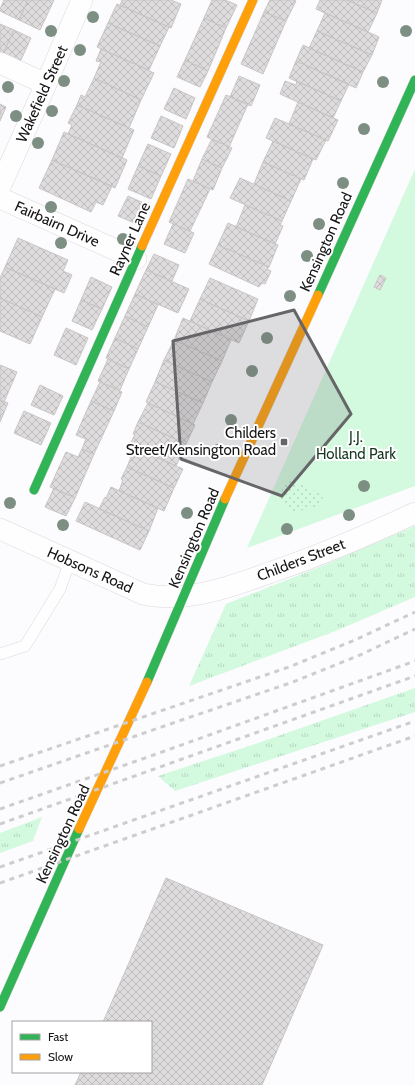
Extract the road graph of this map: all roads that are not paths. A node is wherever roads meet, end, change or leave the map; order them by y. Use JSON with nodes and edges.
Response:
{"nodes":[{"id":1,"x":82,"y":0,"type":"edge"},
{"id":2,"x":253,"y":0,"type":"edge"},
{"id":3,"x":0,"y":63,"type":"edge"},
{"id":4,"x":415,"y":80,"type":"edge"},
{"id":5,"x":46,"y":84,"type":"junction"},
{"id":6,"x":0,"y":187,"type":"edge"},
{"id":7,"x":0,"y":198,"type":"edge"},
{"id":8,"x":136,"y":258,"type":"junction"},
{"id":9,"x":34,"y":490,"type":"dead end"},
{"id":10,"x":415,"y":513,"type":"edge"},
{"id":11,"x":0,"y":529,"type":"edge"},
{"id":12,"x":70,"y":561,"type":"junction"},
{"id":13,"x":184,"y":596,"type":"junction"},
{"id":14,"x":0,"y":654,"type":"edge"},
{"id":15,"x":0,"y":1007,"type":"edge"}],
"edges":[{"from":1,"to":5,"type":"street","name":"Wakefield Street"},
{"from":2,"to":8,"type":"street","name":"Rayner Lane"},
{"from":3,"to":5,"type":"street"},
{"from":4,"to":13,"type":"street","name":"Kensington Road"},
{"from":5,"to":6,"type":"street","name":"Wakefield Street"},
{"from":7,"to":8,"type":"street","name":"Fairbairn Drive"},
{"from":8,"to":9,"type":"street","name":"Rayner Lane"},
{"from":10,"to":13,"type":"street","name":"Childers Street"},
{"from":11,"to":12,"type":"street","name":"Hobsons Road"},
{"from":12,"to":13,"type":"street","name":"Hobsons Road"},
{"from":12,"to":14,"type":"lane"},
{"from":13,"to":15,"type":"street","name":"Kensington Road"}]}
